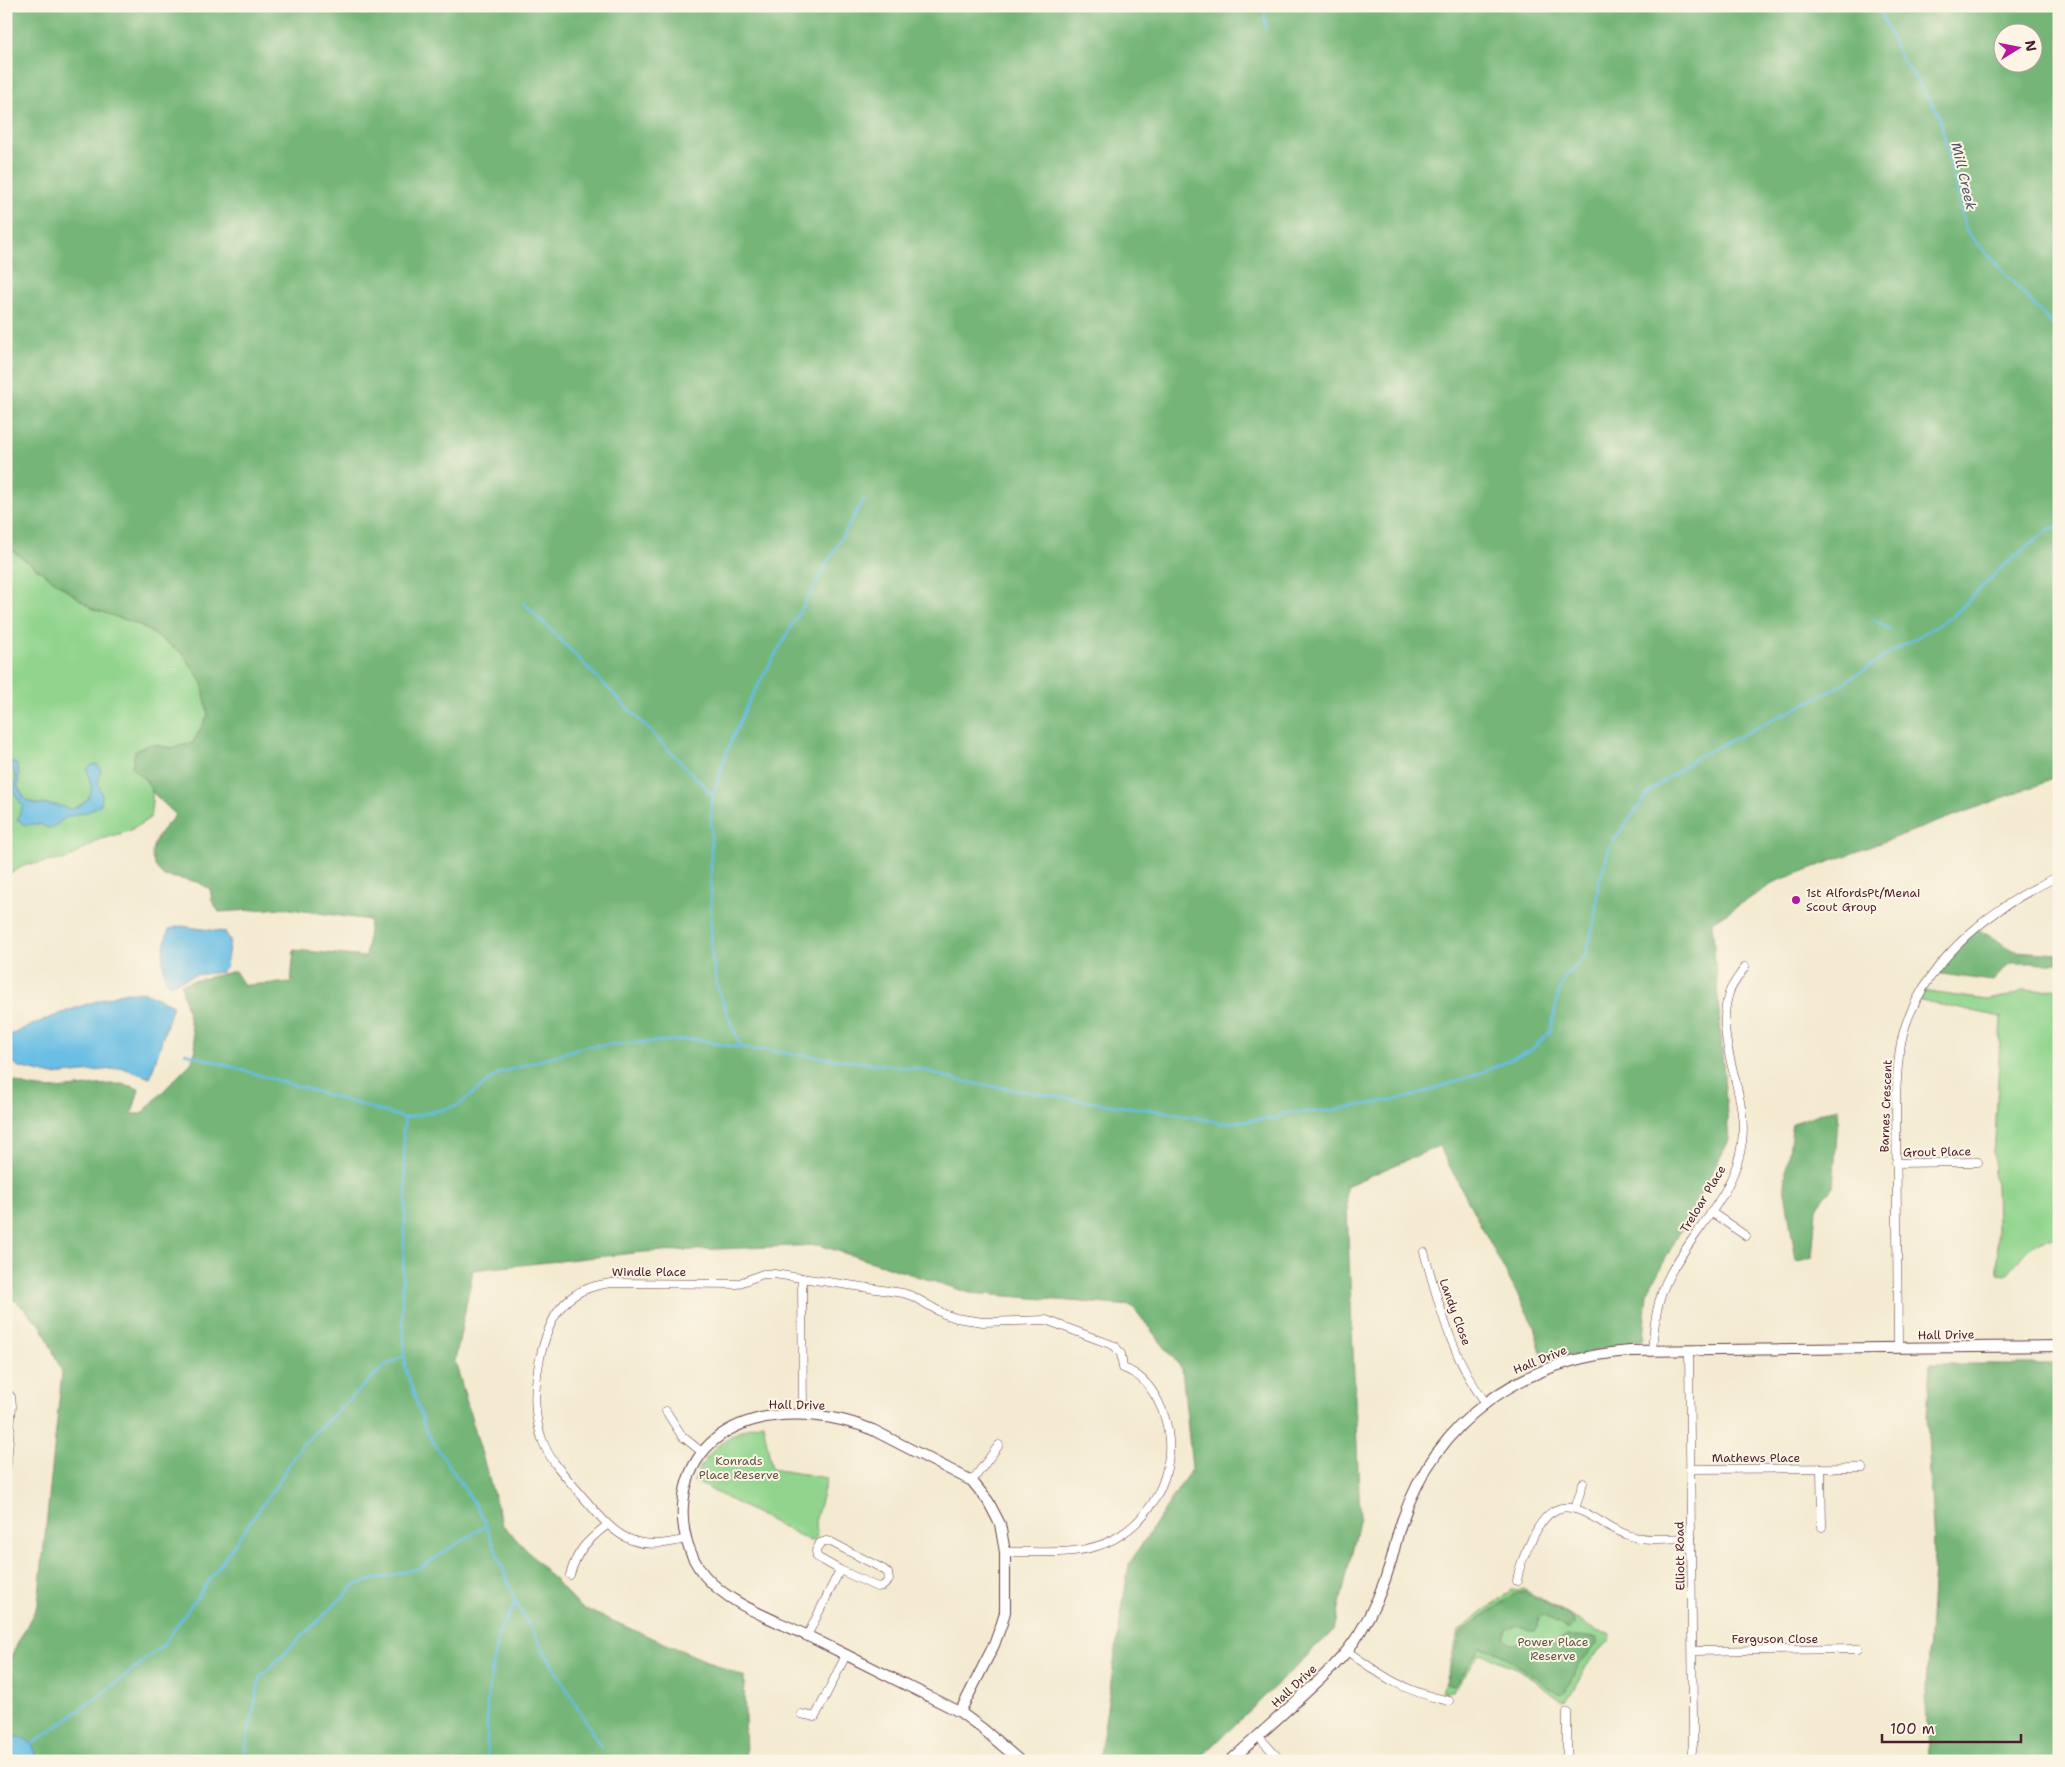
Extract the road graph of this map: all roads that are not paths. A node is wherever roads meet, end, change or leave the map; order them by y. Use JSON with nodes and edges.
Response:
{"nodes":[{"id":1,"x":2059,"y":876,"type":"edge"},
{"id":2,"x":1744,"y":967,"type":"dead end"},
{"id":3,"x":1978,"y":1162,"type":"dead end"},
{"id":4,"x":1896,"y":1163,"type":"junction"},
{"id":5,"x":1711,"y":1212,"type":"junction"},
{"id":6,"x":1746,"y":1236,"type":"dead end"},
{"id":7,"x":1424,"y":1252,"type":"dead end"},
{"id":8,"x":802,"y":1278,"type":"junction"},
{"id":9,"x":2059,"y":1346,"type":"edge"},
{"id":10,"x":1898,"y":1348,"type":"junction"},
{"id":11,"x":1652,"y":1351,"type":"junction"},
{"id":12,"x":1689,"y":1351,"type":"junction"},
{"id":13,"x":6,"y":1391,"type":"edge"},
{"id":14,"x":1486,"y":1403,"type":"junction"},
{"id":15,"x":666,"y":1412,"type":"dead end"},
{"id":16,"x":804,"y":1415,"type":"junction"},
{"id":17,"x":999,"y":1445,"type":"dead end"},
{"id":18,"x":703,"y":1453,"type":"junction"},
{"id":19,"x":1822,"y":1468,"type":"junction"},
{"id":20,"x":1863,"y":1468,"type":"dead end"},
{"id":21,"x":1690,"y":1469,"type":"junction"},
{"id":22,"x":6,"y":1473,"type":"edge"},
{"id":23,"x":972,"y":1481,"type":"junction"},
{"id":24,"x":1583,"y":1483,"type":"dead end"},
{"id":25,"x":1576,"y":1509,"type":"junction"},
{"id":26,"x":607,"y":1525,"type":"junction"},
{"id":27,"x":1822,"y":1527,"type":"dead end"},
{"id":28,"x":1691,"y":1538,"type":"junction"},
{"id":29,"x":686,"y":1539,"type":"junction"},
{"id":30,"x":1005,"y":1552,"type":"junction"},
{"id":31,"x":840,"y":1570,"type":"junction"},
{"id":32,"x":570,"y":1575,"type":"dead end"},
{"id":33,"x":1517,"y":1581,"type":"dead end"},
{"id":34,"x":807,"y":1636,"type":"junction"},
{"id":35,"x":1858,"y":1649,"type":"dead end"},
{"id":36,"x":1348,"y":1651,"type":"junction"},
{"id":37,"x":1693,"y":1651,"type":"junction"},
{"id":38,"x":846,"y":1655,"type":"junction"},
{"id":39,"x":1449,"y":1701,"type":"dead end"},
{"id":40,"x":960,"y":1712,"type":"junction"},
{"id":41,"x":1567,"y":1712,"type":"dead end"},
{"id":42,"x":801,"y":1714,"type":"dead end"},
{"id":43,"x":1258,"y":1737,"type":"junction"},
{"id":44,"x":1020,"y":1761,"type":"edge"},
{"id":45,"x":1230,"y":1761,"type":"edge"},
{"id":46,"x":1281,"y":1761,"type":"edge"},
{"id":47,"x":1567,"y":1761,"type":"edge"},
{"id":48,"x":1690,"y":1761,"type":"edge"}],
"edges":[{"from":1,"to":4,"type":"street","name":"Barnes Crescent"},
{"from":2,"to":5,"type":"street","name":"Treloar Place"},
{"from":3,"to":4,"type":"street","name":"Grout Place"},
{"from":4,"to":10,"type":"street","name":"Barnes Crescent"},
{"from":5,"to":6,"type":"street"},
{"from":5,"to":11,"type":"street","name":"Treloar Place"},
{"from":7,"to":14,"type":"street","name":"Landy Close"},
{"from":8,"to":16,"type":"street"},
{"from":8,"to":26,"type":"street","name":"Windle Place"},
{"from":8,"to":30,"type":"street","name":"Windle Place"},
{"from":9,"to":10,"type":"street","name":"Hall Drive"},
{"from":10,"to":12,"type":"street","name":"Hall Drive"},
{"from":11,"to":12,"type":"street","name":"Hall Drive"},
{"from":11,"to":14,"type":"street","name":"Hall Drive"},
{"from":12,"to":21,"type":"street","name":"Elliott Road"},
{"from":13,"to":22,"type":"street"},
{"from":14,"to":36,"type":"street","name":"Hall Drive"},
{"from":15,"to":18,"type":"street"},
{"from":16,"to":18,"type":"street","name":"Hall Drive"},
{"from":16,"to":23,"type":"street","name":"Hall Drive"},
{"from":17,"to":23,"type":"street"},
{"from":18,"to":29,"type":"street","name":"Hall Drive"},
{"from":19,"to":20,"type":"street","name":"Mathews Place"},
{"from":19,"to":21,"type":"street","name":"Mathews Place"},
{"from":19,"to":27,"type":"street"},
{"from":21,"to":28,"type":"street","name":"Elliott Road"},
{"from":23,"to":30,"type":"street","name":"Hall Drive"},
{"from":24,"to":25,"type":"street"},
{"from":25,"to":28,"type":"street"},
{"from":25,"to":33,"type":"street"},
{"from":26,"to":29,"type":"street","name":"Windle Place"},
{"from":26,"to":32,"type":"street"},
{"from":28,"to":37,"type":"street","name":"Elliott Road"},
{"from":29,"to":34,"type":"street","name":"Hall Drive"},
{"from":30,"to":40,"type":"street","name":"Hall Drive"},
{"from":31,"to":31,"type":"street"},
{"from":31,"to":34,"type":"street"},
{"from":34,"to":38,"type":"street","name":"Hall Drive"},
{"from":35,"to":37,"type":"street","name":"Ferguson Close"},
{"from":36,"to":39,"type":"street"},
{"from":36,"to":43,"type":"street","name":"Hall Drive"},
{"from":37,"to":48,"type":"street","name":"Elliott Road"},
{"from":38,"to":40,"type":"street","name":"Hall Drive"},
{"from":38,"to":42,"type":"street"},
{"from":40,"to":44,"type":"street","name":"Hall Drive"},
{"from":41,"to":47,"type":"street"},
{"from":43,"to":45,"type":"street","name":"Hall Drive"},
{"from":43,"to":46,"type":"street"}]}
